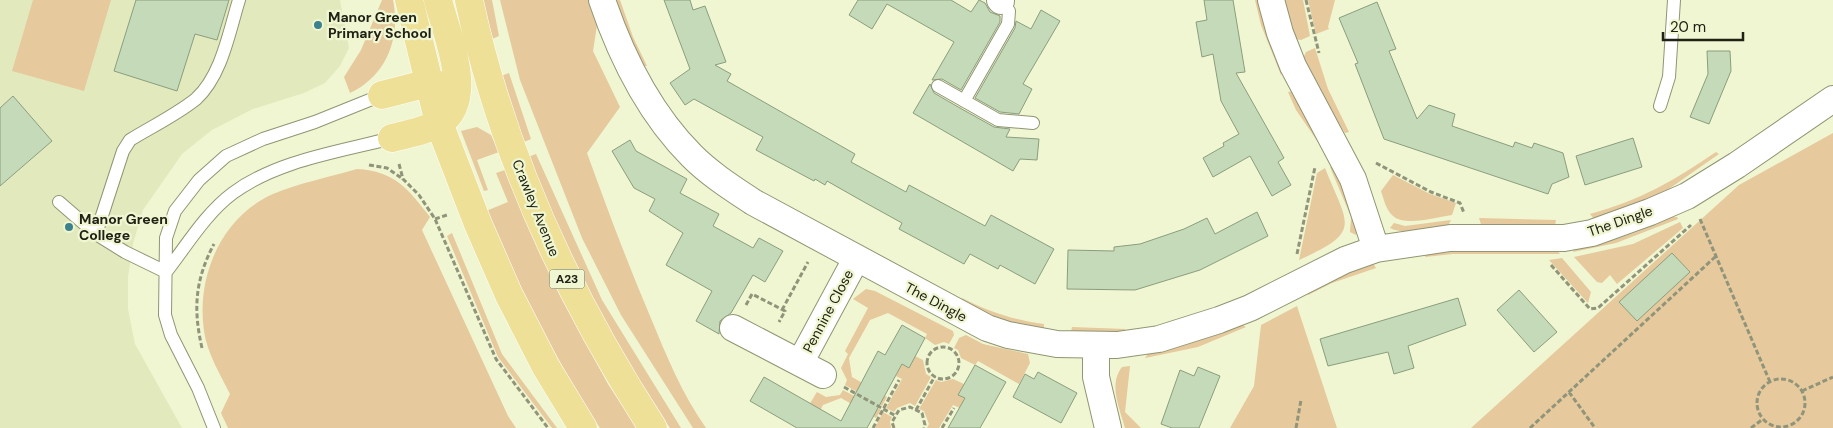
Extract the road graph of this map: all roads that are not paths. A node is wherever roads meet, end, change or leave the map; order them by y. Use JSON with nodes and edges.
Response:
{"nodes":[{"id":1,"x":239,"y":0,"type":"edge"},
{"id":2,"x":409,"y":0,"type":"edge"},
{"id":3,"x":438,"y":0,"type":"edge"},
{"id":4,"x":469,"y":0,"type":"edge"},
{"id":5,"x":602,"y":0,"type":"edge"},
{"id":6,"x":1001,"y":0,"type":"edge"},
{"id":7,"x":1271,"y":0,"type":"edge"},
{"id":8,"x":1674,"y":0,"type":"edge"},
{"id":9,"x":416,"y":30,"type":"junction"},
{"id":10,"x":428,"y":85,"type":"junction"},
{"id":11,"x":458,"y":86,"type":"junction"},
{"id":12,"x":938,"y":86,"type":"dead end"},
{"id":13,"x":382,"y":95,"type":"junction"},
{"id":14,"x":1833,"y":99,"type":"edge"},
{"id":15,"x":964,"y":101,"type":"junction"},
{"id":16,"x":1660,"y":106,"type":"dead end"},
{"id":17,"x":502,"y":121,"type":"junction"},
{"id":18,"x":439,"y":123,"type":"junction"},
{"id":19,"x":1033,"y":123,"type":"dead end"},
{"id":20,"x":392,"y":138,"type":"joint"},
{"id":21,"x":60,"y":202,"type":"dead end"},
{"id":22,"x":96,"y":234,"type":"junction"},
{"id":23,"x":1376,"y":249,"type":"junction"},
{"id":24,"x":856,"y":259,"type":"junction"},
{"id":25,"x":166,"y":272,"type":"junction"},
{"id":26,"x":734,"y":328,"type":"dead end"},
{"id":27,"x":1096,"y":346,"type":"junction"},
{"id":28,"x":800,"y":363,"type":"junction"},
{"id":29,"x":832,"y":380,"type":"road end"},
{"id":30,"x":214,"y":428,"type":"edge"},
{"id":31,"x":583,"y":428,"type":"edge"},
{"id":32,"x":653,"y":428,"type":"edge"},
{"id":33,"x":1108,"y":428,"type":"edge"}],
"edges":[{"from":1,"to":22,"type":"lane"},
{"from":2,"to":9,"type":"main road"},
{"from":3,"to":11,"type":"main road"},
{"from":4,"to":17,"type":"main road","name":"Crawley Avenue","number":"A23"},
{"from":5,"to":24,"type":"street","name":"The Dingle"},
{"from":6,"to":15,"type":"lane"},
{"from":7,"to":23,"type":"street"},
{"from":8,"to":16,"type":"lane"},
{"from":9,"to":10,"type":"main road"},
{"from":9,"to":13,"type":"main road"},
{"from":10,"to":11,"type":"main road"},
{"from":10,"to":13,"type":"main road"},
{"from":10,"to":18,"type":"main road"},
{"from":11,"to":17,"type":"main road"},
{"from":11,"to":18,"type":"main road"},
{"from":12,"to":15,"type":"lane"},
{"from":13,"to":25,"type":"lane"},
{"from":14,"to":23,"type":"street","name":"The Dingle"},
{"from":15,"to":19,"type":"lane"},
{"from":17,"to":32,"type":"main road","name":"Crawley Avenue","number":"A23"},
{"from":18,"to":20,"type":"main road"},
{"from":18,"to":31,"type":"main road"},
{"from":20,"to":25,"type":"lane"},
{"from":21,"to":22,"type":"lane"},
{"from":22,"to":25,"type":"lane"},
{"from":23,"to":27,"type":"street","name":"The Dingle"},
{"from":24,"to":27,"type":"street","name":"The Dingle"},
{"from":24,"to":28,"type":"street","name":"Pennine Close"},
{"from":25,"to":30,"type":"lane"},
{"from":26,"to":28,"type":"street","name":"Pennine Close"},
{"from":27,"to":33,"type":"street"},
{"from":28,"to":29,"type":"street","name":"Pennine Close"}]}
